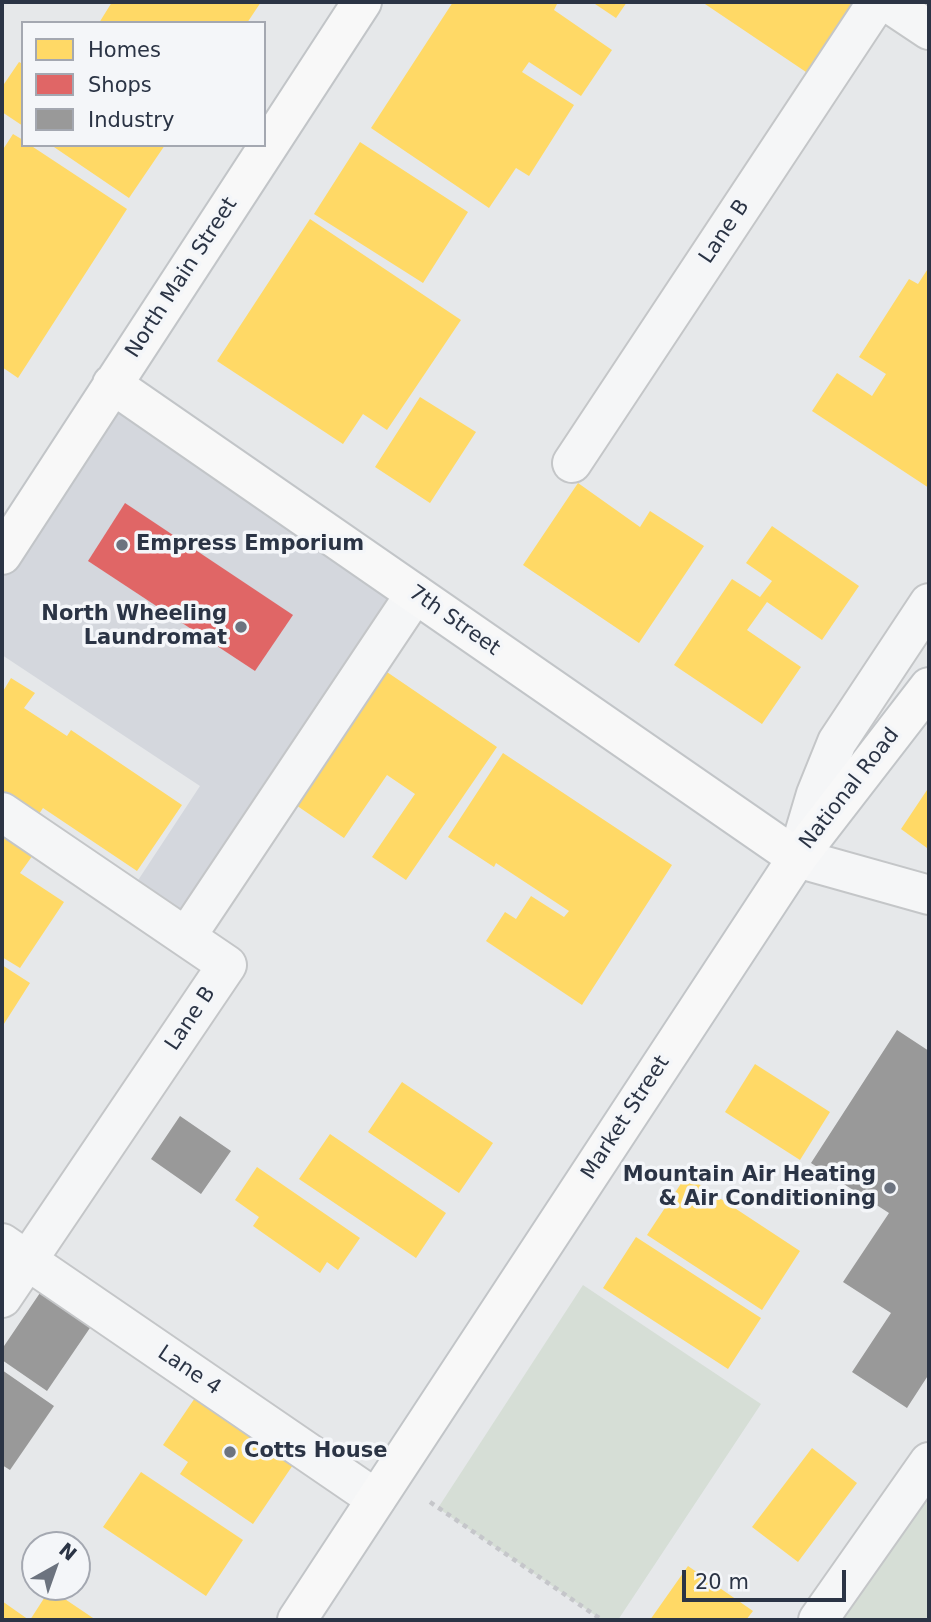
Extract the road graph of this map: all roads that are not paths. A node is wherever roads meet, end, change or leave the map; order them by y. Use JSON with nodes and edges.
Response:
{"nodes":[{"id":1,"x":362,"y":2,"type":"edge"},
{"id":2,"x":877,"y":2,"type":"edge"},
{"id":3,"x":887,"y":2,"type":"edge"},
{"id":4,"x":929,"y":30,"type":"edge"},
{"id":5,"x":112,"y":384,"type":"junction"},
{"id":6,"x":572,"y":463,"type":"dead end"},
{"id":7,"x":2,"y":555,"type":"edge"},
{"id":8,"x":415,"y":594,"type":"junction"},
{"id":9,"x":929,"y":603,"type":"edge"},
{"id":10,"x":929,"y":687,"type":"edge"},
{"id":11,"x":2,"y":812,"type":"edge"},
{"id":12,"x":797,"y":858,"type":"junction"},
{"id":13,"x":929,"y":895,"type":"edge"},
{"id":14,"x":186,"y":937,"type":"junction"},
{"id":15,"x":14,"y":1252,"type":"edge"},
{"id":16,"x":2,"y":1298,"type":"edge"},
{"id":17,"x":929,"y":1462,"type":"edge"},
{"id":18,"x":384,"y":1487,"type":"junction"},
{"id":19,"x":297,"y":1620,"type":"edge"},
{"id":20,"x":818,"y":1620,"type":"edge"}],
"edges":[{"from":1,"to":5,"type":"main road","name":"North Main Street"},
{"from":2,"to":6,"type":"street","name":"Lane B"},
{"from":3,"to":4,"type":"street"},
{"from":5,"to":7,"type":"main road","name":"North Main Street"},
{"from":5,"to":8,"type":"main road","name":"7th Street"},
{"from":8,"to":12,"type":"main road","name":"7th Street"},
{"from":8,"to":14,"type":"street"},
{"from":9,"to":12,"type":"street","name":"Market Street"},
{"from":10,"to":12,"type":"main road","name":"National Road"},
{"from":11,"to":14,"type":"street","name":"Lane B"},
{"from":12,"to":13,"type":"street"},
{"from":12,"to":18,"type":"main road","name":"Market Street"},
{"from":14,"to":15,"type":"street","name":"Lane B"},
{"from":15,"to":16,"type":"street","name":"Lane B"},
{"from":15,"to":18,"type":"street","name":"Lane 4"},
{"from":17,"to":20,"type":"street"},
{"from":18,"to":19,"type":"main road","name":"Market Street"}]}
